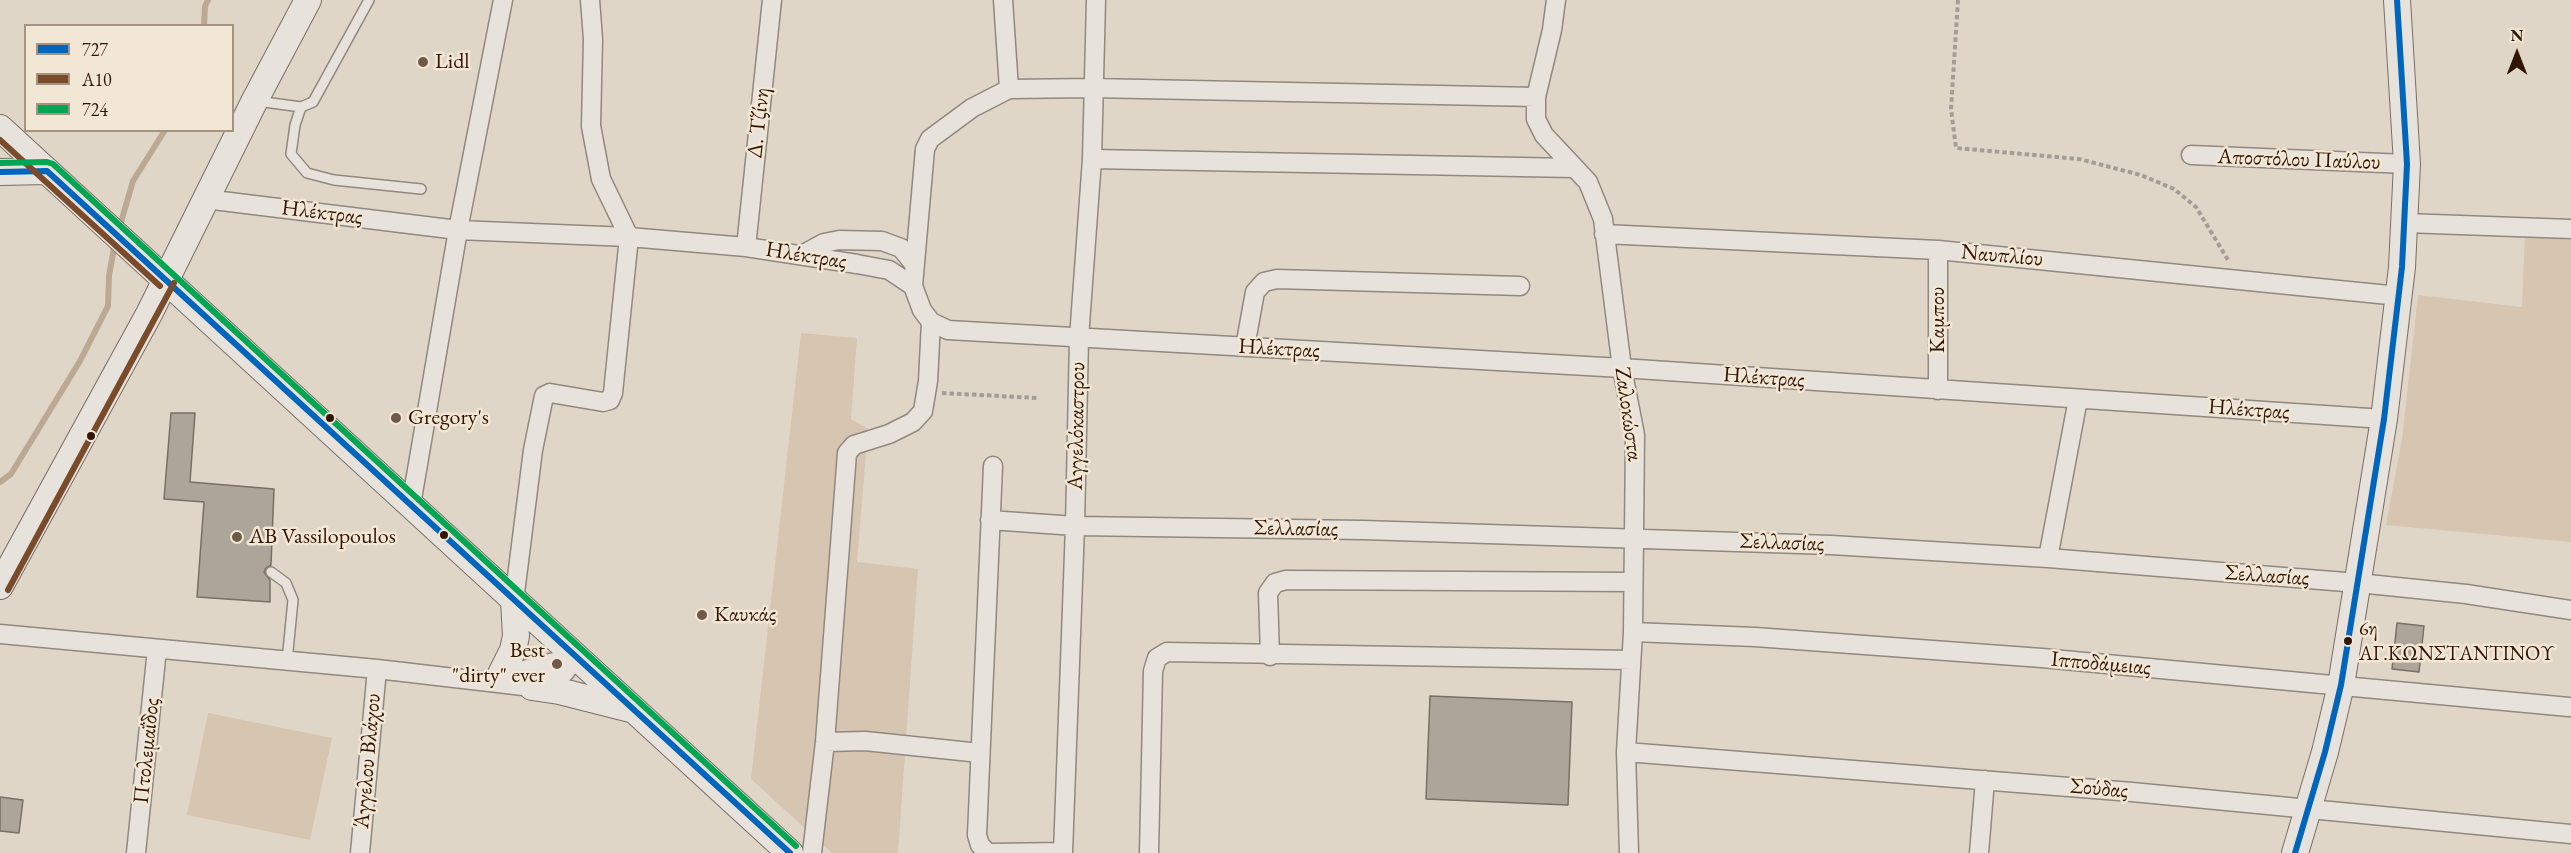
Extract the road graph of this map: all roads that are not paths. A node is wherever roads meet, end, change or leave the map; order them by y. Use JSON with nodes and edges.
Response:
{"nodes":[{"id":1,"x":308,"y":0,"type":"edge"},
{"id":2,"x":369,"y":0,"type":"edge"},
{"id":3,"x":503,"y":0,"type":"edge"},
{"id":4,"x":590,"y":0,"type":"edge"},
{"id":5,"x":772,"y":0,"type":"edge"},
{"id":6,"x":1003,"y":0,"type":"edge"},
{"id":7,"x":1096,"y":0,"type":"edge"},
{"id":8,"x":1556,"y":0,"type":"edge"},
{"id":9,"x":2397,"y":0,"type":"edge"},
{"id":10,"x":1092,"y":88,"type":"junction"},
{"id":11,"x":1009,"y":89,"type":"junction"},
{"id":12,"x":1536,"y":97,"type":"junction"},
{"id":13,"x":255,"y":100,"type":"junction"},
{"id":14,"x":301,"y":107,"type":"junction"},
{"id":15,"x":0,"y":128,"type":"edge"},
{"id":16,"x":2191,"y":155,"type":"dead end"},
{"id":17,"x":1092,"y":159,"type":"junction"},
{"id":18,"x":2407,"y":164,"type":"junction"},
{"id":19,"x":1574,"y":168,"type":"junction"},
{"id":20,"x":46,"y":171,"type":"junction"},
{"id":21,"x":0,"y":172,"type":"edge"},
{"id":22,"x":421,"y":189,"type":"dead end"},
{"id":23,"x":205,"y":200,"type":"junction"},
{"id":24,"x":2405,"y":224,"type":"junction"},
{"id":25,"x":2571,"y":229,"type":"edge"},
{"id":26,"x":458,"y":230,"type":"junction"},
{"id":27,"x":1604,"y":234,"type":"junction"},
{"id":28,"x":629,"y":237,"type":"junction"},
{"id":29,"x":746,"y":247,"type":"junction"},
{"id":30,"x":1938,"y":250,"type":"junction"},
{"id":31,"x":802,"y":255,"type":"junction"},
{"id":32,"x":914,"y":264,"type":"junction"},
{"id":33,"x":166,"y":279,"type":"junction"},
{"id":34,"x":913,"y":286,"type":"junction"},
{"id":35,"x":1520,"y":286,"type":"dead end"},
{"id":36,"x":2399,"y":296,"type":"junction"},
{"id":37,"x":931,"y":322,"type":"junction"},
{"id":38,"x":1079,"y":338,"type":"junction"},
{"id":39,"x":1245,"y":347,"type":"junction"},
{"id":40,"x":1622,"y":368,"type":"junction"},
{"id":41,"x":1938,"y":390,"type":"junction"},
{"id":42,"x":2078,"y":399,"type":"junction"},
{"id":43,"x":2384,"y":419,"type":"junction"},
{"id":44,"x":993,"y":466,"type":"dead end"},
{"id":45,"x":411,"y":505,"type":"junction"},
{"id":46,"x":990,"y":520,"type":"junction"},
{"id":47,"x":1076,"y":526,"type":"junction"},
{"id":48,"x":1634,"y":537,"type":"junction"},
{"id":49,"x":2048,"y":558,"type":"junction"},
{"id":50,"x":271,"y":572,"type":"dead end"},
{"id":51,"x":1633,"y":582,"type":"junction"},
{"id":52,"x":2358,"y":583,"type":"junction"},
{"id":53,"x":0,"y":586,"type":"edge"},
{"id":54,"x":514,"y":601,"type":"junction"},
{"id":55,"x":2571,"y":610,"type":"edge"},
{"id":56,"x":1633,"y":632,"type":"junction"},
{"id":57,"x":0,"y":634,"type":"edge"},
{"id":58,"x":157,"y":649,"type":"junction"},
{"id":59,"x":577,"y":656,"type":"junction"},
{"id":60,"x":1270,"y":656,"type":"junction"},
{"id":61,"x":1631,"y":660,"type":"junction"},
{"id":62,"x":287,"y":661,"type":"junction"},
{"id":63,"x":377,"y":669,"type":"junction"},
{"id":64,"x":492,"y":679,"type":"junction"},
{"id":65,"x":2341,"y":685,"type":"junction"},
{"id":66,"x":532,"y":687,"type":"junction"},
{"id":67,"x":2569,"y":707,"type":"dead end"},
{"id":68,"x":638,"y":712,"type":"junction"},
{"id":69,"x":825,"y":742,"type":"junction"},
{"id":70,"x":1626,"y":752,"type":"junction"},
{"id":71,"x":980,"y":753,"type":"junction"},
{"id":72,"x":1985,"y":780,"type":"junction"},
{"id":73,"x":2308,"y":809,"type":"junction"},
{"id":74,"x":2571,"y":834,"type":"edge"},
{"id":75,"x":136,"y":853,"type":"edge"},
{"id":76,"x":360,"y":853,"type":"edge"},
{"id":77,"x":790,"y":853,"type":"edge"},
{"id":78,"x":812,"y":853,"type":"edge"},
{"id":79,"x":989,"y":853,"type":"edge"},
{"id":80,"x":1063,"y":853,"type":"edge"},
{"id":81,"x":1149,"y":853,"type":"edge"},
{"id":82,"x":1629,"y":853,"type":"edge"},
{"id":83,"x":1979,"y":853,"type":"edge"},
{"id":84,"x":2295,"y":853,"type":"edge"}],
"edges":[{"from":1,"to":13,"type":"main road"},
{"from":2,"to":14,"type":"lane"},
{"from":3,"to":26,"type":"street"},
{"from":4,"to":28,"type":"street"},
{"from":5,"to":29,"type":"street","name":"Δ. Τζίνη"},
{"from":6,"to":11,"type":"street"},
{"from":7,"to":10,"type":"street","name":"Αγγελόκαστρου"},
{"from":8,"to":12,"type":"street","name":"Ζαλοκώστα"},
{"from":9,"to":18,"type":"main road"},
{"from":10,"to":11,"type":"street"},
{"from":10,"to":12,"type":"street"},
{"from":10,"to":17,"type":"street","name":"Αγγελόκαστρου"},
{"from":11,"to":32,"type":"street"},
{"from":12,"to":19,"type":"street","name":"Ζαλοκώστα"},
{"from":13,"to":14,"type":"lane"},
{"from":13,"to":23,"type":"main road"},
{"from":14,"to":22,"type":"lane"},
{"from":15,"to":20,"type":"main road"},
{"from":16,"to":18,"type":"street","name":"Αποστόλου Παύλου"},
{"from":17,"to":19,"type":"street"},
{"from":17,"to":38,"type":"street","name":"Αγγελόκαστρου"},
{"from":18,"to":24,"type":"main road"},
{"from":19,"to":27,"type":"street","name":"Ζαλοκώστα"},
{"from":20,"to":21,"type":"main road"},
{"from":20,"to":33,"type":"main road"},
{"from":23,"to":26,"type":"street","name":"Ηλέκτρας"},
{"from":23,"to":33,"type":"main road"},
{"from":24,"to":25,"type":"street"},
{"from":24,"to":36,"type":"main road"},
{"from":26,"to":28,"type":"street","name":"Ηλέκτρας"},
{"from":26,"to":45,"type":"street"},
{"from":27,"to":30,"type":"street","name":"Ναυπλίου"},
{"from":27,"to":40,"type":"street","name":"Ζαλοκώστα"},
{"from":28,"to":29,"type":"street","name":"Ηλέκτρας"},
{"from":28,"to":54,"type":"street"},
{"from":29,"to":31,"type":"street","name":"Ηλέκτρας"},
{"from":30,"to":36,"type":"street","name":"Ναυπλίου"},
{"from":30,"to":41,"type":"street","name":"Καμπου"},
{"from":31,"to":32,"type":"street"},
{"from":31,"to":34,"type":"street","name":"Ηλέκτρας"},
{"from":32,"to":34,"type":"street"},
{"from":33,"to":45,"type":"main road"},
{"from":33,"to":53,"type":"main road"},
{"from":34,"to":37,"type":"street"},
{"from":35,"to":39,"type":"street"},
{"from":36,"to":43,"type":"main road"},
{"from":37,"to":38,"type":"street","name":"Ηλέκτρας"},
{"from":37,"to":69,"type":"street"},
{"from":38,"to":39,"type":"street","name":"Ηλέκτρας"},
{"from":38,"to":47,"type":"street","name":"Αγγελόκαστρου"},
{"from":39,"to":40,"type":"street","name":"Ηλέκτρας"},
{"from":40,"to":41,"type":"street","name":"Ηλέκτρας"},
{"from":40,"to":48,"type":"street","name":"Ζαλοκώστα"},
{"from":41,"to":42,"type":"street","name":"Ηλέκτρας"},
{"from":42,"to":43,"type":"street","name":"Ηλέκτρας"},
{"from":42,"to":49,"type":"street"},
{"from":43,"to":52,"type":"main road"},
{"from":44,"to":46,"type":"street"},
{"from":45,"to":54,"type":"main road"},
{"from":46,"to":47,"type":"street","name":"Σελλασίας"},
{"from":46,"to":71,"type":"street"},
{"from":47,"to":48,"type":"street","name":"Σελλασίας"},
{"from":47,"to":80,"type":"street","name":"Αγγελόκαστρου"},
{"from":48,"to":49,"type":"street","name":"Σελλασίας"},
{"from":48,"to":51,"type":"street","name":"Ζαλοκώστα"},
{"from":49,"to":52,"type":"street","name":"Σελλασίας"},
{"from":50,"to":62,"type":"lane"},
{"from":51,"to":56,"type":"street","name":"Ζαλοκώστα"},
{"from":51,"to":60,"type":"street"},
{"from":52,"to":55,"type":"street","name":"Σελλασίας"},
{"from":52,"to":65,"type":"main road"},
{"from":54,"to":59,"type":"main road"},
{"from":54,"to":64,"type":"main road"},
{"from":56,"to":61,"type":"street","name":"Ζαλοκώστα"},
{"from":56,"to":65,"type":"street","name":"Ιπποδάμειας"},
{"from":57,"to":58,"type":"street"},
{"from":58,"to":62,"type":"street"},
{"from":58,"to":75,"type":"street","name":"Πτολεμαΐδος"},
{"from":59,"to":64,"type":"street"},
{"from":59,"to":66,"type":"street"},
{"from":59,"to":68,"type":"main road"},
{"from":60,"to":61,"type":"street"},
{"from":60,"to":81,"type":"street"},
{"from":61,"to":70,"type":"street","name":"Ζαλοκώστα"},
{"from":62,"to":63,"type":"street"},
{"from":63,"to":64,"type":"street"},
{"from":63,"to":76,"type":"street","name":"Άγγελου Βλάχου"},
{"from":64,"to":66,"type":"street"},
{"from":65,"to":67,"type":"street","name":"Ιπποδάμειας"},
{"from":65,"to":73,"type":"main road"},
{"from":66,"to":68,"type":"main road"},
{"from":68,"to":77,"type":"main road"},
{"from":69,"to":71,"type":"street"},
{"from":69,"to":78,"type":"street"},
{"from":70,"to":72,"type":"street","name":"Σούδας"},
{"from":70,"to":82,"type":"street","name":"Ζαλοκώστα"},
{"from":71,"to":79,"type":"street"},
{"from":72,"to":73,"type":"street","name":"Σούδας"},
{"from":72,"to":83,"type":"street"},
{"from":73,"to":74,"type":"street","name":"Σούδας"},
{"from":73,"to":84,"type":"main road"},
{"from":79,"to":80,"type":"street"}]}
